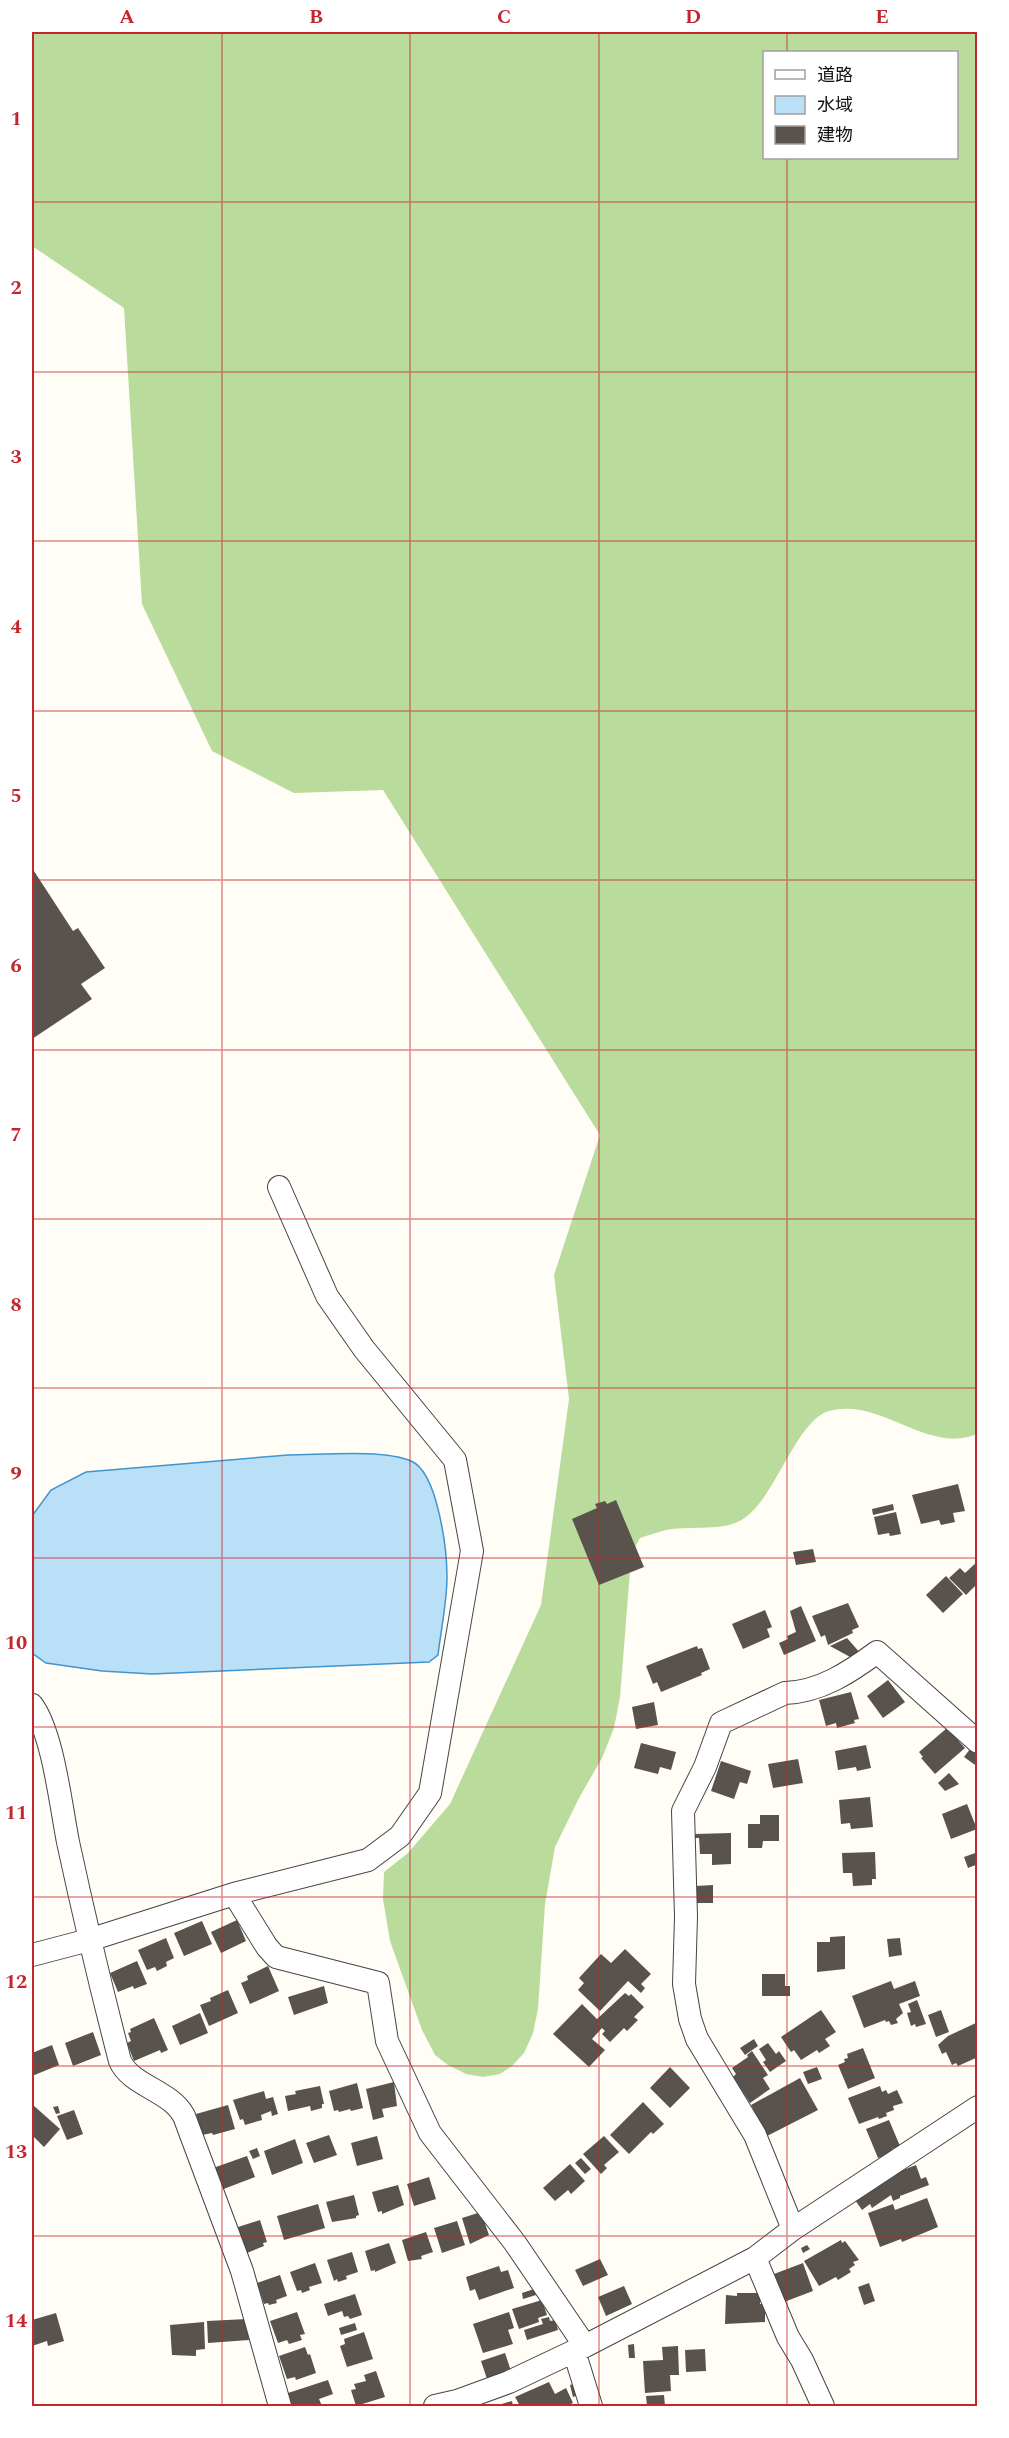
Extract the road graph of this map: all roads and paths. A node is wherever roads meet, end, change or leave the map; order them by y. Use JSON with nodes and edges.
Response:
{"nodes":[{"id":1,"x":279,"y":1186,"type":"dead end"},
{"id":2,"x":32,"y":1706,"type":"edge"},
{"id":3,"x":978,"y":1742,"type":"edge"},
{"id":4,"x":234,"y":1894,"type":"junction"},
{"id":5,"x":89,"y":1940,"type":"junction"},
{"id":6,"x":32,"y":1955,"type":"edge"},
{"id":7,"x":978,"y":2107,"type":"edge"},
{"id":8,"x":793,"y":2229,"type":"junction"},
{"id":9,"x":755,"y":2258,"type":"junction"},
{"id":10,"x":579,"y":2348,"type":"junction"},
{"id":11,"x":280,"y":2406,"type":"edge"},
{"id":12,"x":435,"y":2406,"type":"edge"},
{"id":13,"x":591,"y":2406,"type":"edge"},
{"id":14,"x":823,"y":2406,"type":"edge"}],
"edges":[{"from":1,"to":4,"type":"street"},
{"from":2,"to":5,"type":"street"},
{"from":3,"to":8,"type":"street"},
{"from":4,"to":5,"type":"street"},
{"from":4,"to":10,"type":"street"},
{"from":5,"to":6,"type":"street"},
{"from":5,"to":11,"type":"street"},
{"from":7,"to":8,"type":"street"},
{"from":8,"to":9,"type":"street"},
{"from":9,"to":10,"type":"street"},
{"from":9,"to":14,"type":"street"},
{"from":10,"to":12,"type":"street"},
{"from":10,"to":13,"type":"street"}]}
